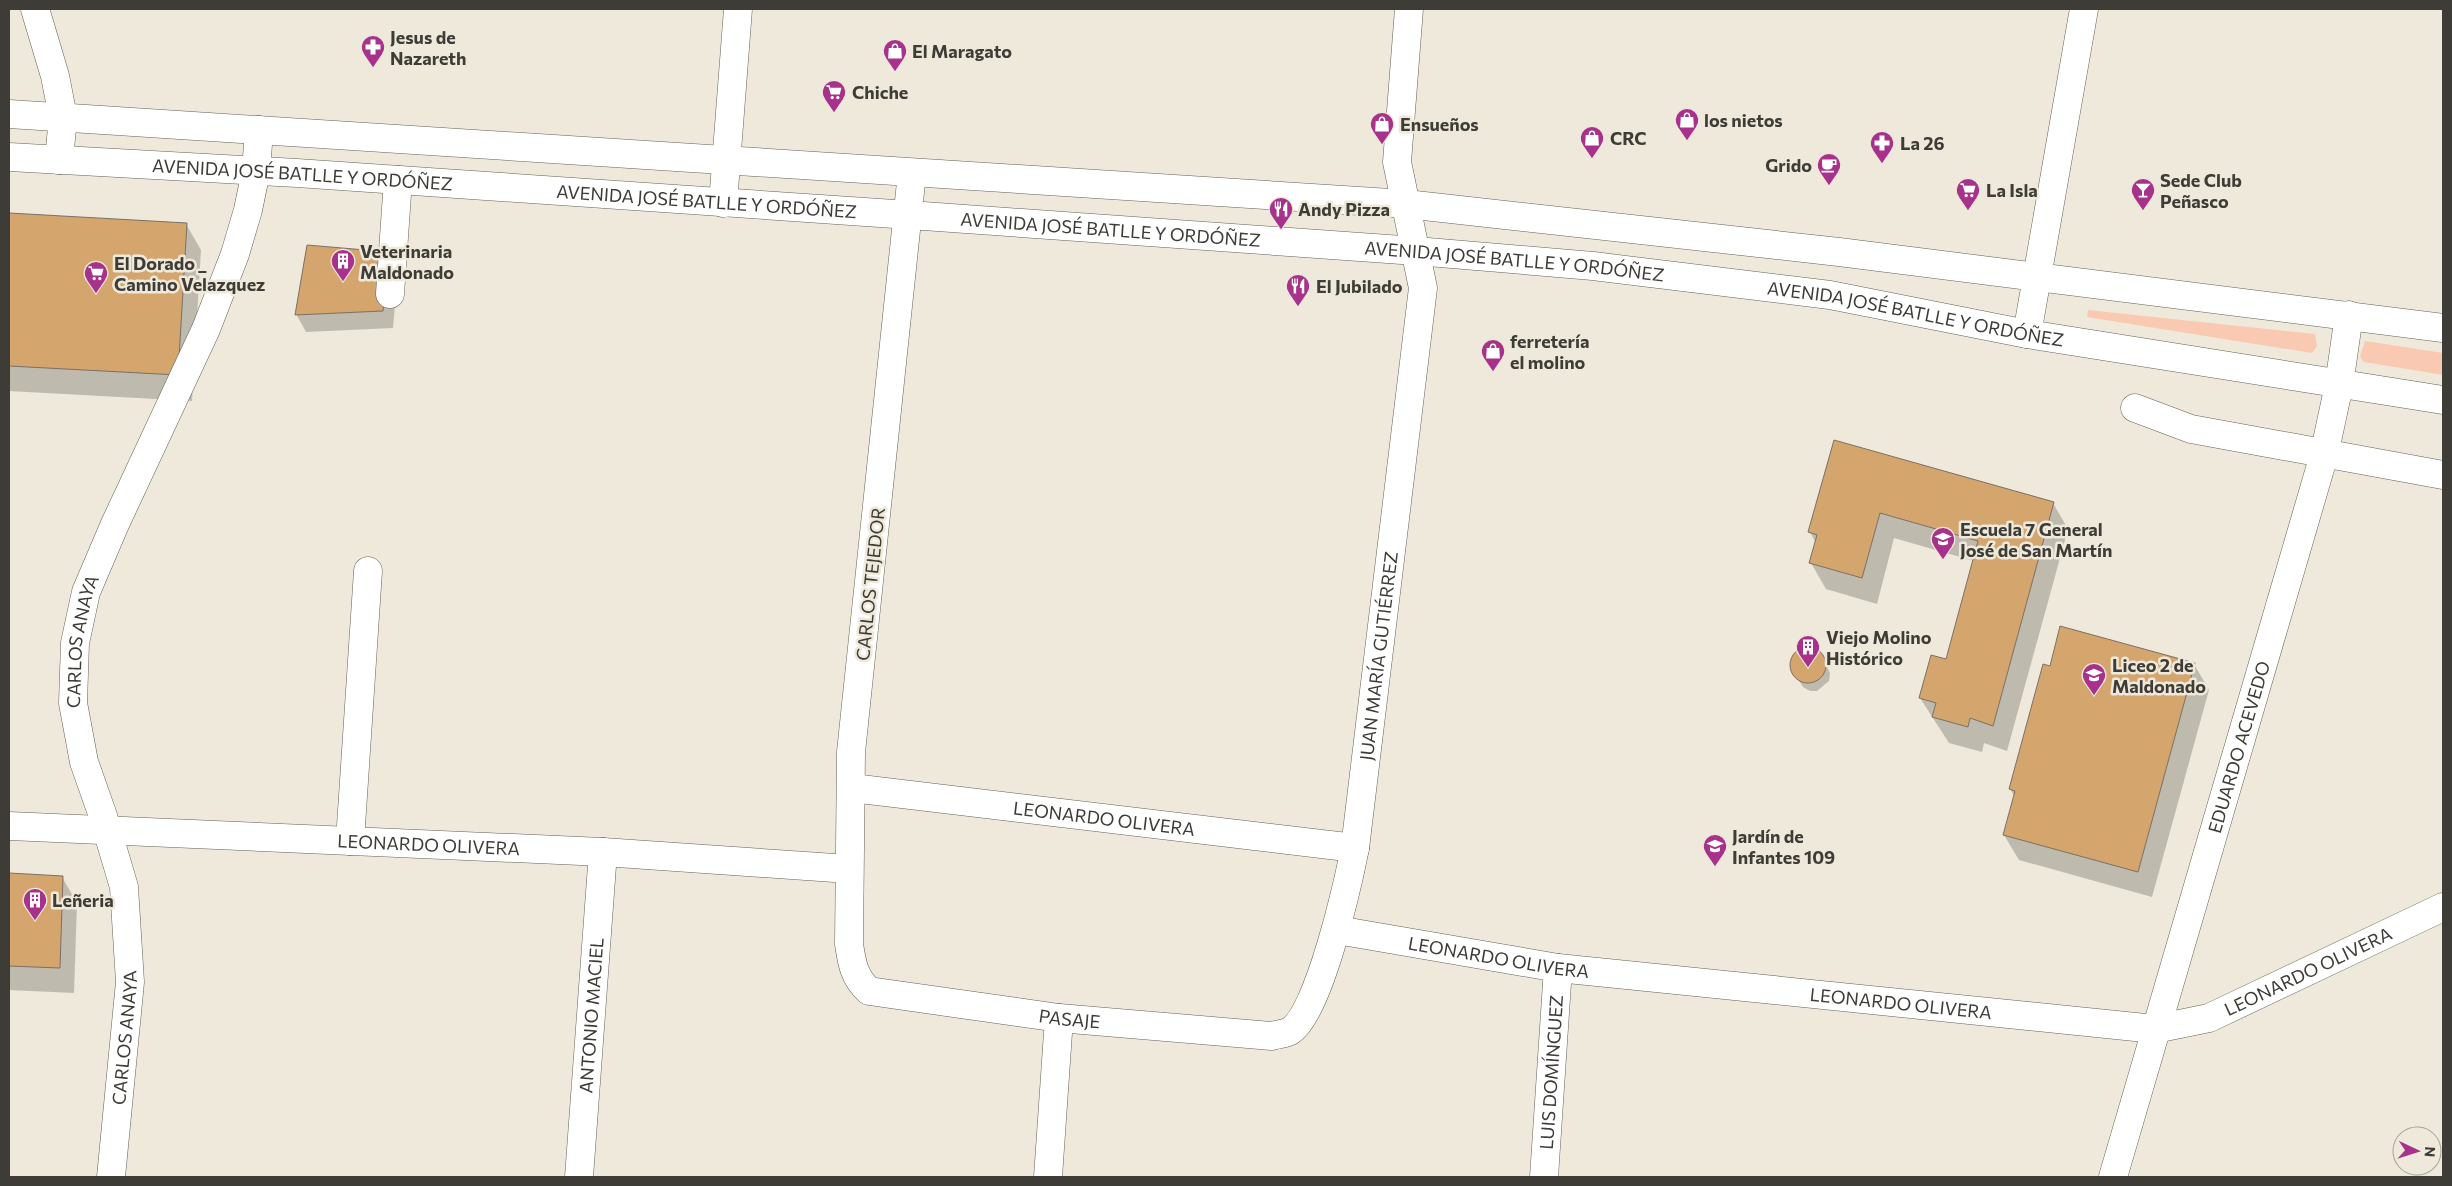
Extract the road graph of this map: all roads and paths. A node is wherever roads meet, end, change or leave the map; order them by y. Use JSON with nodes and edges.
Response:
{"nodes":[{"id":1,"x":35,"y":9,"type":"edge"},
{"id":2,"x":738,"y":9,"type":"edge"},
{"id":3,"x":1409,"y":9,"type":"edge"},
{"id":4,"x":2084,"y":9,"type":"edge"},
{"id":5,"x":9,"y":114,"type":"edge"},
{"id":6,"x":63,"y":117,"type":"junction"},
{"id":7,"x":258,"y":130,"type":"junction"},
{"id":8,"x":9,"y":157,"type":"edge"},
{"id":9,"x":59,"y":160,"type":"junction"},
{"id":10,"x":726,"y":162,"type":"junction"},
{"id":11,"x":256,"y":170,"type":"junction"},
{"id":12,"x":912,"y":173,"type":"junction"},
{"id":13,"x":398,"y":180,"type":"junction"},
{"id":14,"x":723,"y":203,"type":"junction"},
{"id":15,"x":1406,"y":204,"type":"junction"},
{"id":16,"x":909,"y":214,"type":"junction"},
{"id":17,"x":1416,"y":250,"type":"junction"},
{"id":18,"x":2038,"y":277,"type":"junction"},
{"id":19,"x":390,"y":294,"type":"dead end"},
{"id":20,"x":2349,"y":315,"type":"junction"},
{"id":21,"x":2443,"y":328,"type":"edge"},
{"id":22,"x":2027,"y":334,"type":"junction"},
{"id":23,"x":2339,"y":385,"type":"junction"},
{"id":24,"x":2443,"y":400,"type":"edge"},
{"id":25,"x":2135,"y":408,"type":"dead end"},
{"id":26,"x":2324,"y":455,"type":"junction"},
{"id":27,"x":2443,"y":475,"type":"edge"},
{"id":28,"x":368,"y":570,"type":"dead end"},
{"id":29,"x":852,"y":788,"type":"junction"},
{"id":30,"x":9,"y":826,"type":"edge"},
{"id":31,"x":108,"y":832,"type":"junction"},
{"id":32,"x":350,"y":841,"type":"junction"},
{"id":33,"x":1356,"y":848,"type":"junction"},
{"id":34,"x":604,"y":852,"type":"junction"},
{"id":35,"x":849,"y":869,"type":"junction"},
{"id":36,"x":2443,"y":908,"type":"edge"},
{"id":37,"x":1337,"y":930,"type":"junction"},
{"id":38,"x":1558,"y":968,"type":"junction"},
{"id":39,"x":869,"y":991,"type":"joint"},
{"id":40,"x":1060,"y":1018,"type":"junction"},
{"id":41,"x":2155,"y":1030,"type":"junction"},
{"id":42,"x":1272,"y":1036,"type":"joint"},
{"id":43,"x":111,"y":1177,"type":"edge"},
{"id":44,"x":579,"y":1177,"type":"edge"},
{"id":45,"x":1048,"y":1177,"type":"edge"},
{"id":46,"x":1544,"y":1177,"type":"edge"},
{"id":47,"x":2113,"y":1177,"type":"edge"}],
"edges":[{"from":1,"to":6,"type":"street"},
{"from":2,"to":10,"type":"street"},
{"from":3,"to":15,"type":"street","name":"JUAN MARÍA GUTIÉRREZ"},
{"from":4,"to":18,"type":"street"},
{"from":5,"to":6,"type":"street"},
{"from":6,"to":7,"type":"street"},
{"from":6,"to":9,"type":"street"},
{"from":7,"to":10,"type":"street"},
{"from":7,"to":11,"type":"street","name":"CARLOS ANAYA"},
{"from":8,"to":9,"type":"street","name":"AVENIDA JOSÉ BATLLE Y ORDÓÑEZ"},
{"from":9,"to":11,"type":"street","name":"AVENIDA JOSÉ BATLLE Y ORDÓÑEZ"},
{"from":10,"to":12,"type":"street"},
{"from":10,"to":14,"type":"street"},
{"from":11,"to":13,"type":"street","name":"AVENIDA JOSÉ BATLLE Y ORDÓÑEZ"},
{"from":11,"to":31,"type":"street","name":"CARLOS ANAYA"},
{"from":12,"to":15,"type":"street"},
{"from":12,"to":16,"type":"street","name":"CARLOS TEJEDOR"},
{"from":13,"to":14,"type":"street","name":"AVENIDA JOSÉ BATLLE Y ORDÓÑEZ"},
{"from":13,"to":19,"type":"street"},
{"from":14,"to":16,"type":"street","name":"AVENIDA JOSÉ BATLLE Y ORDÓÑEZ"},
{"from":15,"to":17,"type":"street","name":"JUAN MARÍA GUTIÉRREZ"},
{"from":15,"to":18,"type":"street"},
{"from":16,"to":17,"type":"street","name":"AVENIDA JOSÉ BATLLE Y ORDÓÑEZ"},
{"from":16,"to":29,"type":"street","name":"CARLOS TEJEDOR"},
{"from":17,"to":22,"type":"street","name":"AVENIDA JOSÉ BATLLE Y ORDÓÑEZ"},
{"from":17,"to":33,"type":"street","name":"JUAN MARÍA GUTIÉRREZ"},
{"from":18,"to":20,"type":"street"},
{"from":18,"to":22,"type":"street"},
{"from":20,"to":21,"type":"street"},
{"from":20,"to":23,"type":"street","name":"EDUARDO ACEVEDO"},
{"from":22,"to":23,"type":"street","name":"AVENIDA JOSÉ BATLLE Y ORDÓÑEZ"},
{"from":23,"to":24,"type":"street","name":"AVENIDA JOSÉ BATLLE Y ORDÓÑEZ"},
{"from":23,"to":26,"type":"street","name":"EDUARDO ACEVEDO"},
{"from":25,"to":26,"type":"street"},
{"from":26,"to":27,"type":"street"},
{"from":26,"to":41,"type":"street","name":"EDUARDO ACEVEDO"},
{"from":28,"to":32,"type":"street"},
{"from":29,"to":33,"type":"street","name":"LEONARDO OLIVERA"},
{"from":29,"to":35,"type":"street","name":"CARLOS TEJEDOR"},
{"from":30,"to":31,"type":"street","name":"LEONARDO OLIVERA"},
{"from":31,"to":32,"type":"street","name":"LEONARDO OLIVERA"},
{"from":31,"to":43,"type":"street","name":"CARLOS ANAYA"},
{"from":32,"to":34,"type":"street","name":"LEONARDO OLIVERA"},
{"from":33,"to":37,"type":"street","name":"JUAN MARÍA GUTIÉRREZ"},
{"from":34,"to":35,"type":"street","name":"LEONARDO OLIVERA"},
{"from":34,"to":44,"type":"street","name":"ANTONIO MACIEL"},
{"from":35,"to":39,"type":"street","name":"CARLOS TEJEDOR"},
{"from":36,"to":41,"type":"street","name":"LEONARDO OLIVERA"},
{"from":37,"to":38,"type":"street","name":"LEONARDO OLIVERA"},
{"from":37,"to":42,"type":"street","name":"JUAN MARÍA GUTIÉRREZ"},
{"from":38,"to":41,"type":"street","name":"LEONARDO OLIVERA"},
{"from":38,"to":46,"type":"street","name":"LUIS DOMÍNGUEZ"},
{"from":39,"to":40,"type":"street","name":"PASAJE"},
{"from":40,"to":42,"type":"street","name":"PASAJE"},
{"from":40,"to":45,"type":"street"},
{"from":41,"to":47,"type":"street","name":"EDUARDO ACEVEDO"}]}
